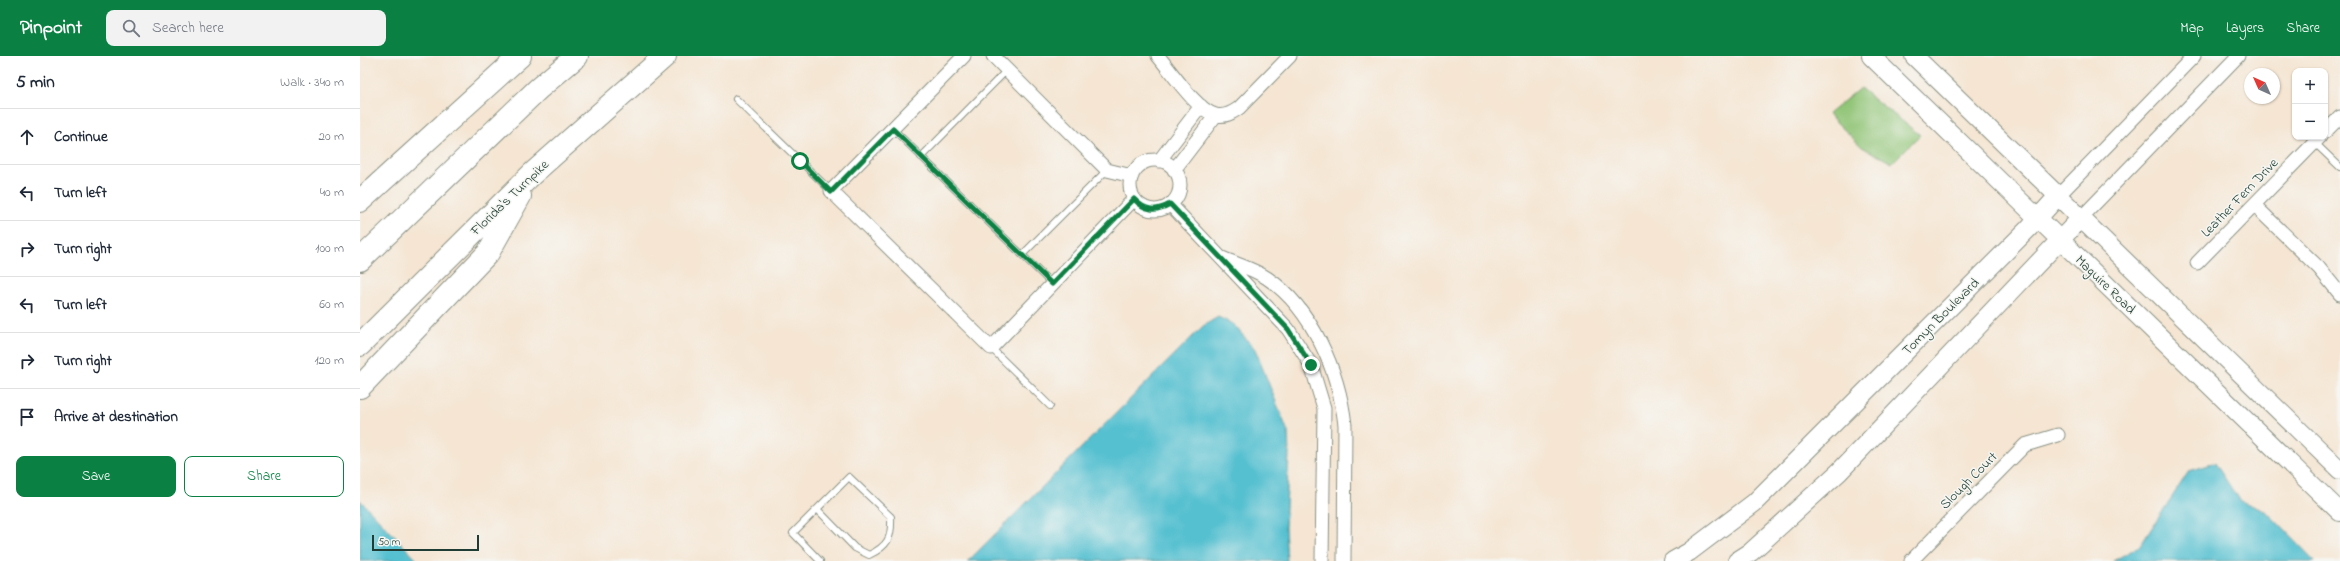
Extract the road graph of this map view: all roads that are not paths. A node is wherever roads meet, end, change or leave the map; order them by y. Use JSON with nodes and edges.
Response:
{"nodes":[{"id":1,"x":520,"y":56,"type":"edge"},
{"id":2,"x":577,"y":56,"type":"edge"},
{"id":3,"x":665,"y":56,"type":"edge"},
{"id":4,"x":964,"y":56,"type":"edge"},
{"id":5,"x":993,"y":56,"type":"edge"},
{"id":6,"x":1158,"y":56,"type":"edge"},
{"id":7,"x":1290,"y":56,"type":"edge"},
{"id":8,"x":1871,"y":56,"type":"edge"},
{"id":9,"x":1914,"y":56,"type":"edge"},
{"id":10,"x":2194,"y":56,"type":"edge"},
{"id":11,"x":2238,"y":56,"type":"edge"},
{"id":12,"x":1007,"y":70,"type":"junction"},
{"id":13,"x":736,"y":99,"type":"dead end"},
{"id":14,"x":1201,"y":106,"type":"junction"},
{"id":15,"x":1216,"y":115,"type":"junction"},
{"id":16,"x":2340,"y":117,"type":"edge"},
{"id":17,"x":893,"y":129,"type":"junction"},
{"id":18,"x":2328,"y":129,"type":"edge"},
{"id":19,"x":2318,"y":140,"type":"edge"},
{"id":20,"x":921,"y":157,"type":"junction"},
{"id":21,"x":1159,"y":161,"type":"junction"},
{"id":22,"x":2340,"y":167,"type":"edge"},
{"id":23,"x":1107,"y":170,"type":"junction"},
{"id":24,"x":1174,"y":170,"type":"junction"},
{"id":25,"x":532,"y":174,"type":"junction"},
{"id":26,"x":1132,"y":176,"type":"junction"},
{"id":27,"x":831,"y":192,"type":"junction"},
{"id":28,"x":2058,"y":196,"type":"junction"},
{"id":29,"x":1134,"y":199,"type":"junction"},
{"id":30,"x":360,"y":201,"type":"edge"},
{"id":31,"x":1170,"y":204,"type":"junction"},
{"id":32,"x":2254,"y":205,"type":"junction"},
{"id":33,"x":2038,"y":218,"type":"junction"},
{"id":34,"x":2081,"y":218,"type":"junction"},
{"id":35,"x":2060,"y":239,"type":"junction"},
{"id":36,"x":1022,"y":255,"type":"junction"},
{"id":37,"x":1216,"y":255,"type":"junction"},
{"id":38,"x":360,"y":260,"type":"edge"},
{"id":39,"x":2197,"y":263,"type":"dead end"},
{"id":40,"x":1052,"y":284,"type":"junction"},
{"id":41,"x":2340,"y":294,"type":"edge"},
{"id":42,"x":360,"y":345,"type":"edge"},
{"id":43,"x":991,"y":348,"type":"junction"},
{"id":44,"x":360,"y":387,"type":"edge"},
{"id":45,"x":1050,"y":406,"type":"dead end"},
{"id":46,"x":1343,"y":406,"type":"junction"},
{"id":47,"x":1324,"y":408,"type":"junction"},
{"id":48,"x":2058,"y":435,"type":"dead end"},
{"id":49,"x":2340,"y":470,"type":"edge"},
{"id":50,"x":817,"y":509,"type":"junction"},
{"id":51,"x":2340,"y":512,"type":"edge"},
{"id":52,"x":820,"y":561,"type":"edge"},
{"id":53,"x":1322,"y":561,"type":"edge"},
{"id":54,"x":1344,"y":561,"type":"edge"},
{"id":55,"x":1673,"y":561,"type":"edge"},
{"id":56,"x":1737,"y":561,"type":"edge"},
{"id":57,"x":1911,"y":561,"type":"edge"}],
"edges":[{"from":1,"to":30,"type":"highway"},
{"from":2,"to":38,"type":"highway"},
{"from":3,"to":25,"type":"highway","name":"Florida's Turnpike"},
{"from":4,"to":17,"type":"street"},
{"from":5,"to":12,"type":"street"},
{"from":6,"to":14,"type":"street"},
{"from":7,"to":15,"type":"street"},
{"from":8,"to":33,"type":"main road","name":"Maguire Road"},
{"from":9,"to":28,"type":"main road"},
{"from":10,"to":28,"type":"street","name":"Tomyn Boulevard"},
{"from":11,"to":34,"type":"street"},
{"from":12,"to":20,"type":"lane"},
{"from":12,"to":23,"type":"street"},
{"from":13,"to":27,"type":"lane"},
{"from":14,"to":15,"type":"street"},
{"from":14,"to":21,"type":"street"},
{"from":15,"to":24,"type":"street"},
{"from":16,"to":18,"type":"street"},
{"from":17,"to":20,"type":"lane"},
{"from":17,"to":27,"type":"street"},
{"from":19,"to":22,"type":"lane"},
{"from":19,"to":32,"type":"street","name":"Leather Fern Drive"},
{"from":20,"to":36,"type":"lane"},
{"from":21,"to":24,"type":"street"},
{"from":21,"to":26,"type":"street"},
{"from":23,"to":26,"type":"street"},
{"from":23,"to":36,"type":"lane"},
{"from":24,"to":31,"type":"street"},
{"from":25,"to":42,"type":"highway","name":"Florida's Turnpike"},
{"from":25,"to":44,"type":"highway"},
{"from":26,"to":29,"type":"street"},
{"from":27,"to":43,"type":"street"},
{"from":28,"to":33,"type":"main road","name":"Tomyn Boulevard"},
{"from":28,"to":34,"type":"main road"},
{"from":29,"to":31,"type":"street"},
{"from":29,"to":40,"type":"street"},
{"from":31,"to":37,"type":"street"},
{"from":32,"to":39,"type":"street","name":"Leather Fern Drive"},
{"from":32,"to":41,"type":"street"},
{"from":33,"to":35,"type":"main road","name":"Maguire Road"},
{"from":33,"to":55,"type":"main road","name":"Tomyn Boulevard"},
{"from":34,"to":35,"type":"main road"},
{"from":34,"to":49,"type":"main road"},
{"from":35,"to":51,"type":"main road","name":"Maguire Road"},
{"from":35,"to":56,"type":"main road"},
{"from":36,"to":40,"type":"lane"},
{"from":37,"to":46,"type":"street"},
{"from":37,"to":47,"type":"street"},
{"from":40,"to":43,"type":"street"},
{"from":43,"to":45,"type":"lane"},
{"from":46,"to":47,"type":"street"},
{"from":46,"to":54,"type":"street"},
{"from":47,"to":53,"type":"street"},
{"from":48,"to":57,"type":"street","name":"Slough Court"},
{"from":50,"to":50,"type":"lane"},
{"from":50,"to":52,"type":"lane"}]}
